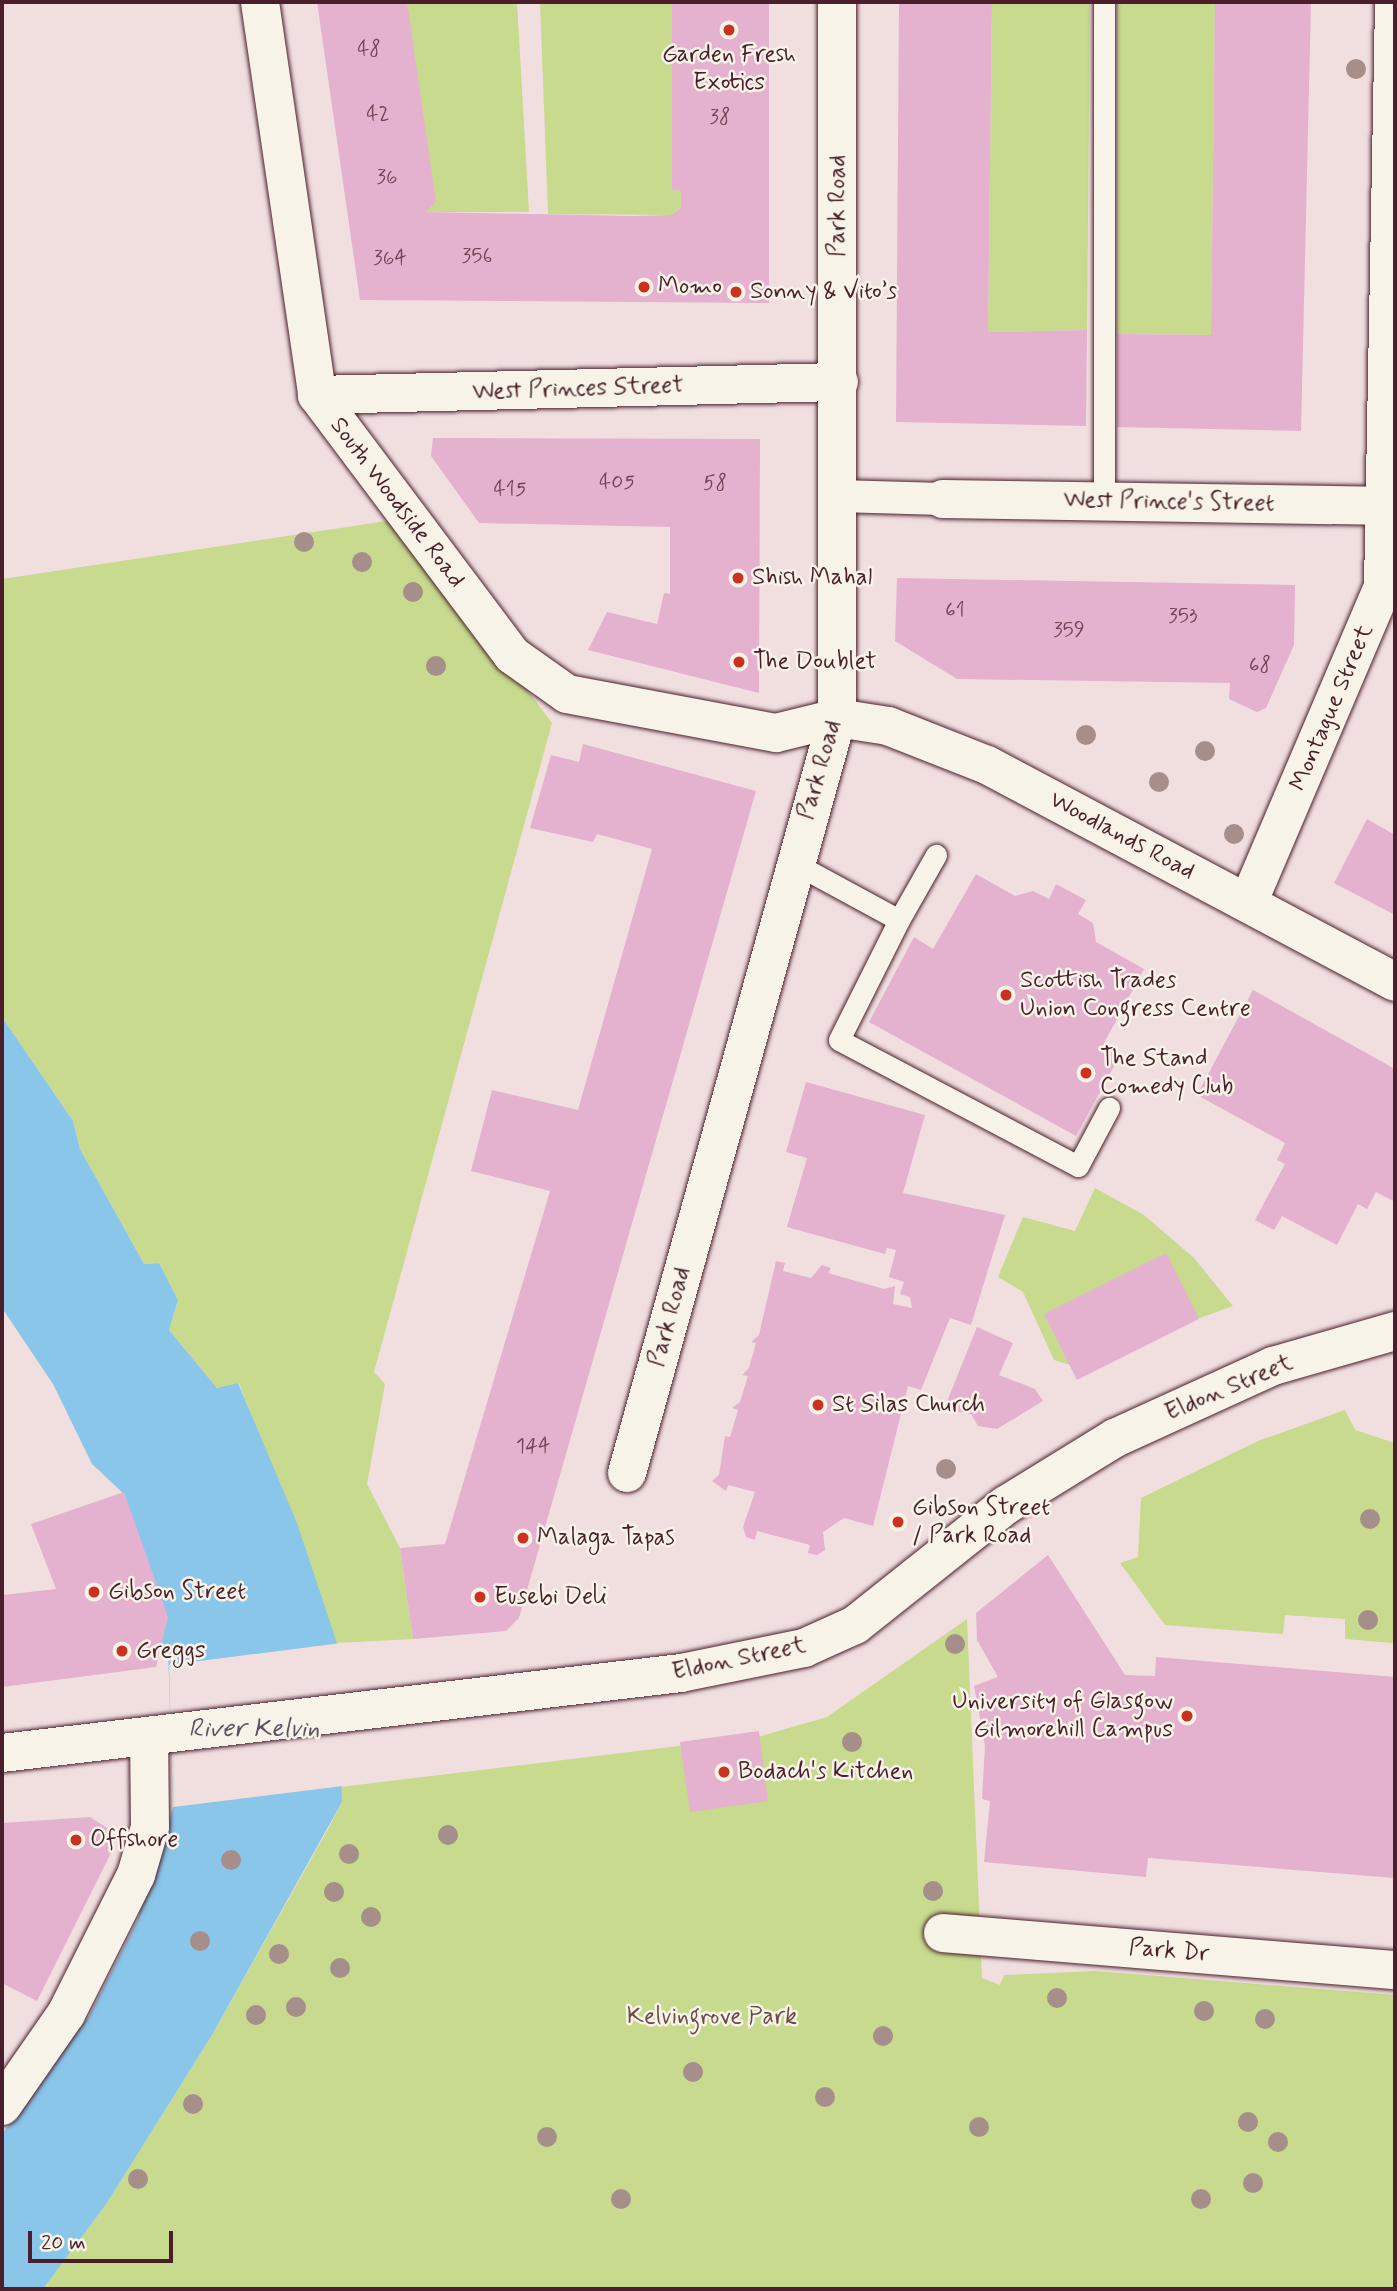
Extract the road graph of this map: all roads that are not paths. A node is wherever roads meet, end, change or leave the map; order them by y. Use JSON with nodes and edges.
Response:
{"nodes":[{"id":1,"x":260,"y":2,"type":"edge"},
{"id":2,"x":837,"y":2,"type":"edge"},
{"id":3,"x":1104,"y":2,"type":"edge"},
{"id":4,"x":1394,"y":2,"type":"edge"},
{"id":5,"x":839,"y":382,"type":"junction"},
{"id":6,"x":317,"y":395,"type":"junction"},
{"id":7,"x":838,"y":496,"type":"junction"},
{"id":8,"x":943,"y":499,"type":"joint"},
{"id":9,"x":1104,"y":500,"type":"junction"},
{"id":10,"x":1391,"y":506,"type":"edge"},
{"id":11,"x":837,"y":719,"type":"junction"},
{"id":12,"x":936,"y":855,"type":"dead end"},
{"id":13,"x":794,"y":863,"type":"junction"},
{"id":14,"x":1248,"y":903,"type":"junction"},
{"id":15,"x":899,"y":920,"type":"junction"},
{"id":16,"x":1395,"y":982,"type":"edge"},
{"id":17,"x":1109,"y":1108,"type":"dead end"},
{"id":18,"x":1395,"y":1331,"type":"edge"},
{"id":19,"x":627,"y":1473,"type":"dead end"},
{"id":20,"x":159,"y":1734,"type":"junction"},
{"id":21,"x":2,"y":1753,"type":"edge"},
{"id":22,"x":943,"y":1933,"type":"dead end"},
{"id":23,"x":1395,"y":1970,"type":"edge"},
{"id":24,"x":2,"y":2106,"type":"edge"}],
"edges":[{"from":1,"to":6,"type":"street","name":"South Woodside Road"},
{"from":2,"to":5,"type":"street","name":"Park Road"},
{"from":3,"to":9,"type":"lane"},
{"from":4,"to":10,"type":"street","name":"Montague Street"},
{"from":5,"to":6,"type":"street","name":"West Princes Street"},
{"from":5,"to":7,"type":"street","name":"Park Road"},
{"from":6,"to":11,"type":"street","name":"South Woodside Road"},
{"from":7,"to":8,"type":"street"},
{"from":7,"to":11,"type":"street","name":"Park Road"},
{"from":8,"to":9,"type":"street","name":"West Prince's Street"},
{"from":9,"to":10,"type":"street","name":"West Prince's Street"},
{"from":10,"to":14,"type":"street","name":"Montague Street"},
{"from":11,"to":13,"type":"street","name":"Park Road"},
{"from":11,"to":14,"type":"street","name":"Woodlands Road"},
{"from":12,"to":15,"type":"lane"},
{"from":13,"to":15,"type":"lane"},
{"from":13,"to":19,"type":"street","name":"Park Road"},
{"from":14,"to":16,"type":"street","name":"Woodlands Road"},
{"from":15,"to":17,"type":"lane"},
{"from":18,"to":20,"type":"street","name":"Eldon Street"},
{"from":20,"to":21,"type":"street"},
{"from":20,"to":24,"type":"street"},
{"from":22,"to":23,"type":"street","name":"Park Dr"}]}
